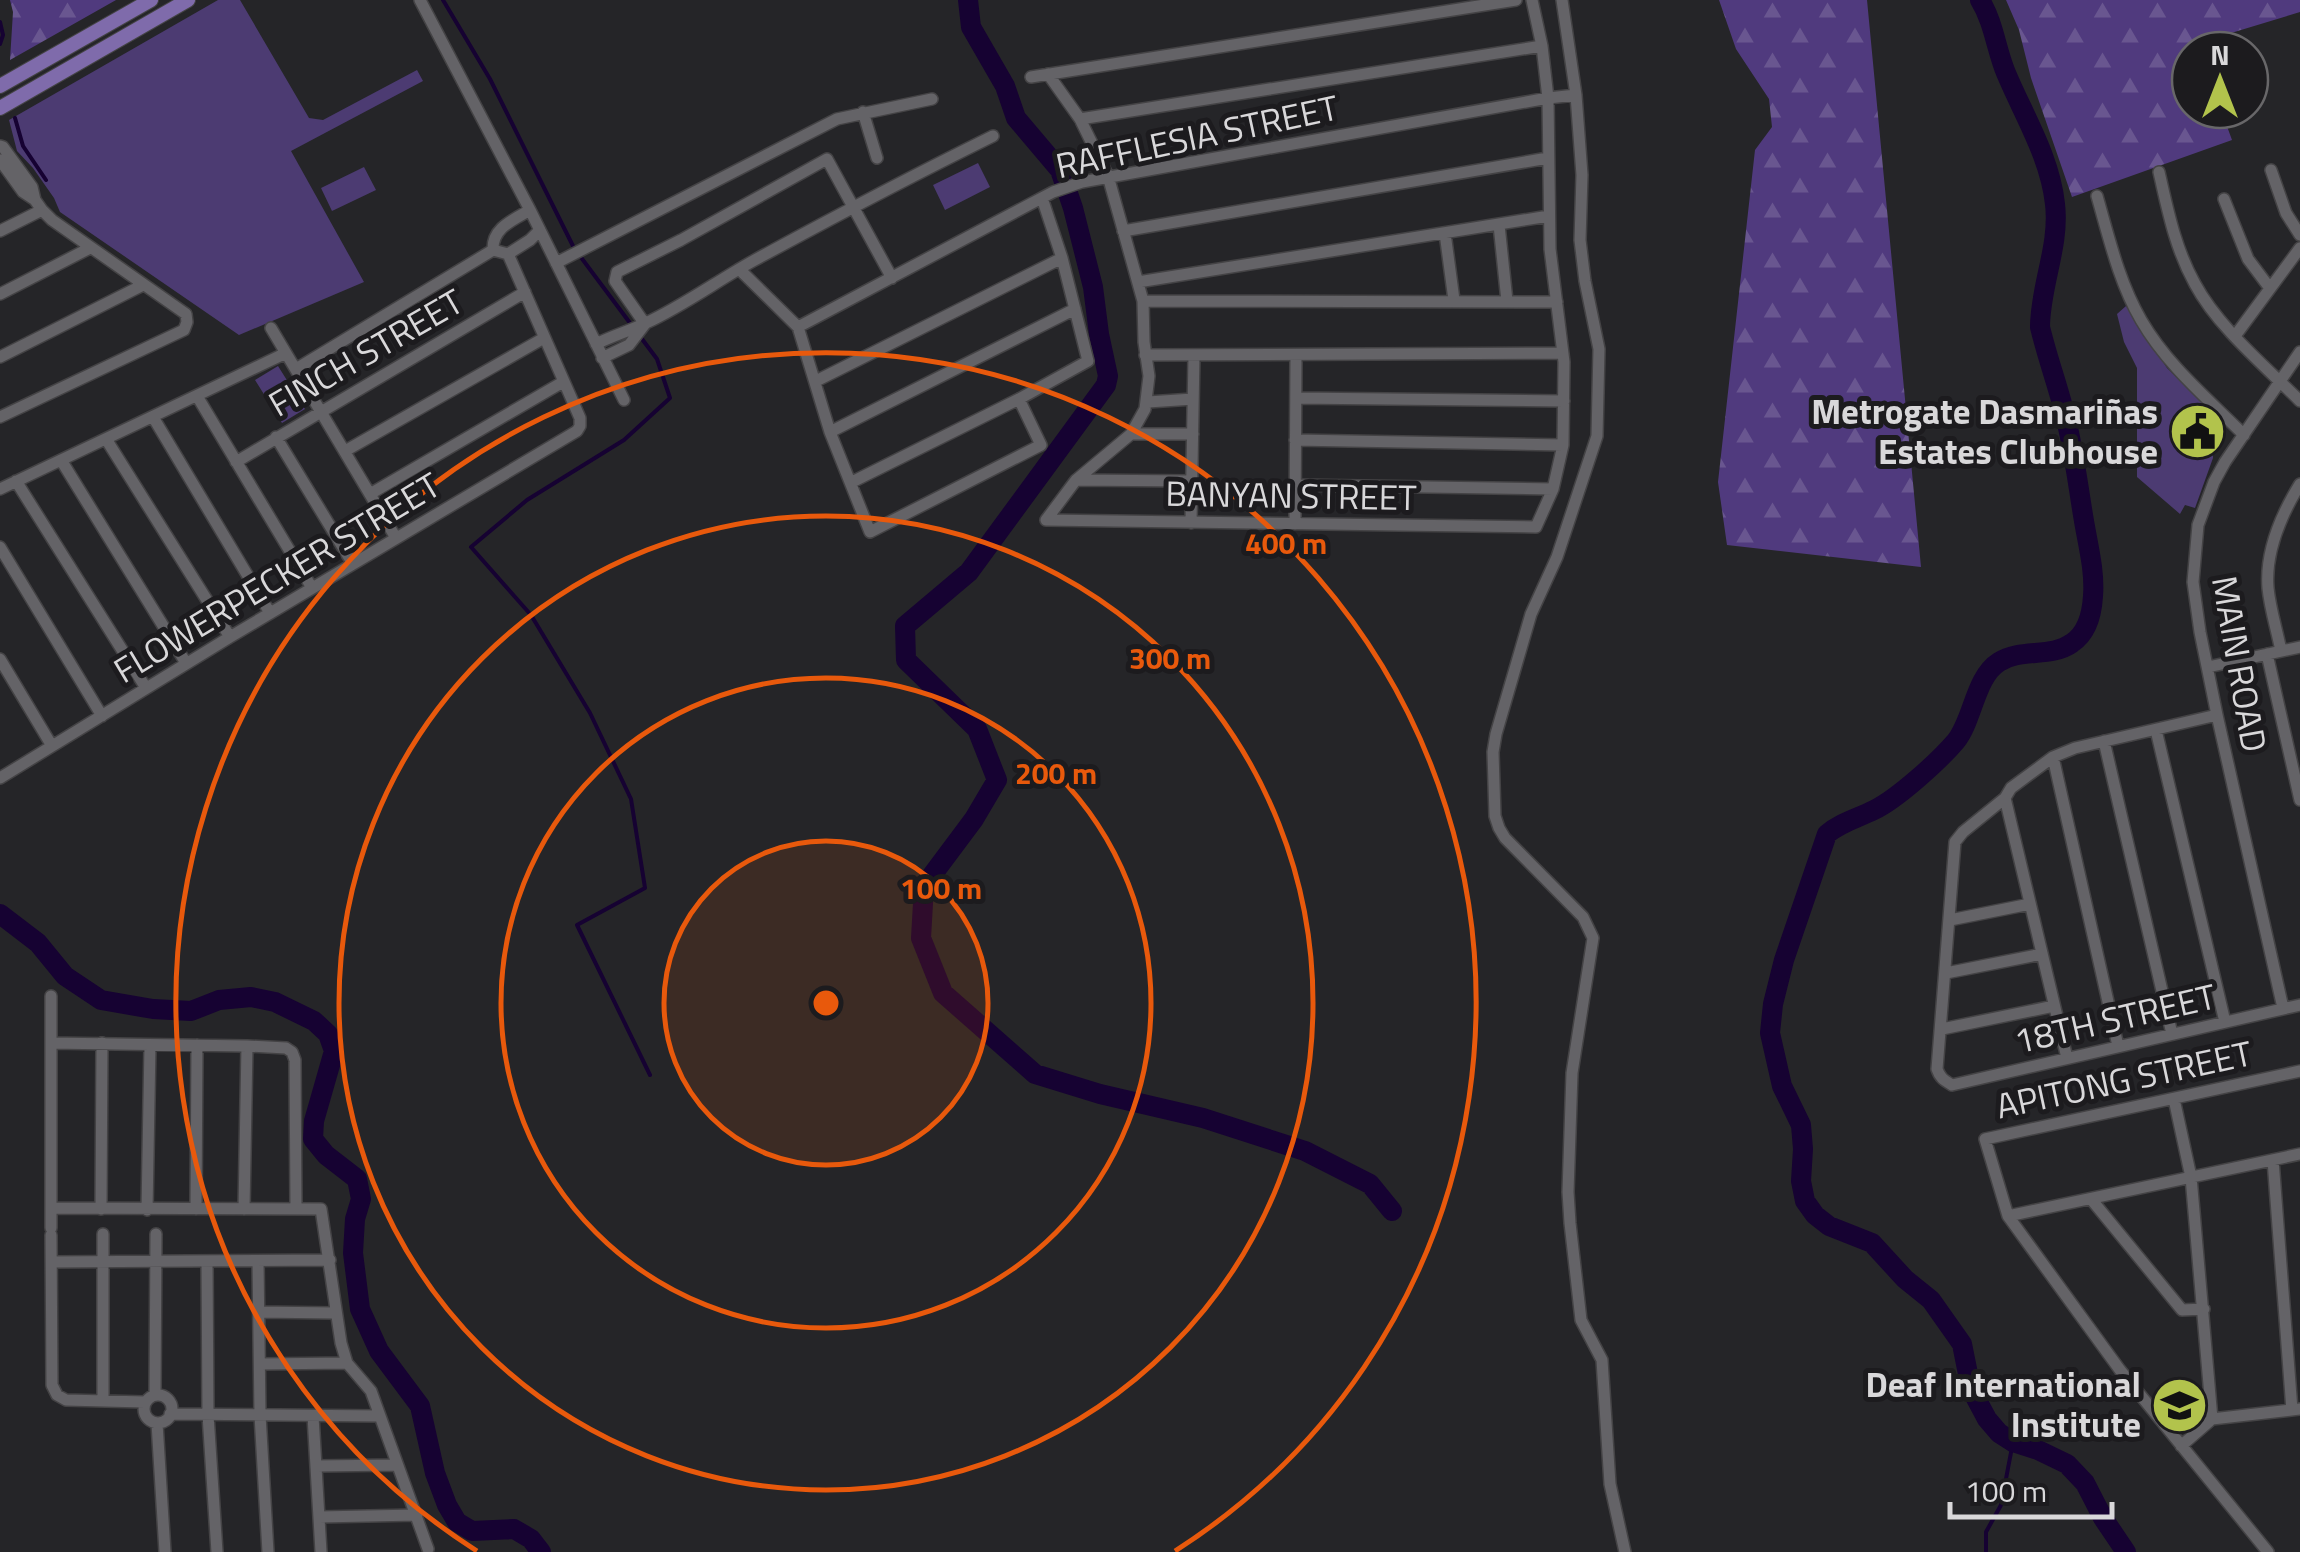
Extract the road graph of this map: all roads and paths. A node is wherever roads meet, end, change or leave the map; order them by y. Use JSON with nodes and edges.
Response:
{"nodes":[{"id":1,"x":151,"y":0,"type":"edge"},
{"id":2,"x":188,"y":0,"type":"edge"},
{"id":3,"x":420,"y":0,"type":"edge"},
{"id":4,"x":1516,"y":0,"type":"edge"},
{"id":5,"x":1532,"y":0,"type":"edge"},
{"id":6,"x":1562,"y":0,"type":"edge"},
{"id":7,"x":1542,"y":46,"type":"junction"},
{"id":8,"x":1048,"y":74,"type":"junction"},
{"id":9,"x":1030,"y":77,"type":"dead end"},
{"id":10,"x":0,"y":86,"type":"edge"},
{"id":11,"x":1576,"y":95,"type":"junction"},
{"id":12,"x":1548,"y":98,"type":"junction"},
{"id":13,"x":932,"y":99,"type":"dead end"},
{"id":14,"x":0,"y":108,"type":"edge"},
{"id":15,"x":863,"y":112,"type":"junction"},
{"id":16,"x":1080,"y":119,"type":"junction"},
{"id":17,"x":992,"y":136,"type":"dead end"},
{"id":18,"x":0,"y":146,"type":"edge"},
{"id":19,"x":877,"y":158,"type":"dead end"},
{"id":20,"x":1548,"y":158,"type":"junction"},
{"id":21,"x":0,"y":160,"type":"edge"},
{"id":22,"x":2271,"y":170,"type":"dead end"},
{"id":23,"x":2159,"y":172,"type":"dead end"},
{"id":24,"x":1108,"y":176,"type":"junction"},
{"id":25,"x":1048,"y":195,"type":"junction"},
{"id":26,"x":2097,"y":196,"type":"dead end"},
{"id":27,"x":2224,"y":199,"type":"dead end"},
{"id":28,"x":38,"y":205,"type":"junction"},
{"id":29,"x":854,"y":208,"type":"junction"},
{"id":30,"x":530,"y":210,"type":"junction"},
{"id":31,"x":1549,"y":216,"type":"junction"},
{"id":32,"x":1499,"y":225,"type":"junction"},
{"id":33,"x":540,"y":230,"type":"junction"},
{"id":34,"x":1123,"y":230,"type":"junction"},
{"id":35,"x":0,"y":231,"type":"edge"},
{"id":36,"x":1445,"y":234,"type":"junction"},
{"id":37,"x":2300,"y":235,"type":"edge"},
{"id":38,"x":90,"y":248,"type":"junction"},
{"id":39,"x":2300,"y":248,"type":"edge"},
{"id":40,"x":493,"y":250,"type":"junction"},
{"id":41,"x":508,"y":254,"type":"junction"},
{"id":42,"x":1062,"y":258,"type":"junction"},
{"id":43,"x":556,"y":263,"type":"junction"},
{"id":44,"x":739,"y":269,"type":"junction"},
{"id":45,"x":892,"y":278,"type":"junction"},
{"id":46,"x":1138,"y":282,"type":"junction"},
{"id":47,"x":144,"y":285,"type":"junction"},
{"id":48,"x":2269,"y":287,"type":"junction"},
{"id":49,"x":525,"y":292,"type":"junction"},
{"id":50,"x":0,"y":294,"type":"edge"},
{"id":51,"x":1454,"y":300,"type":"junction"},
{"id":52,"x":1142,"y":301,"type":"junction"},
{"id":53,"x":1508,"y":301,"type":"junction"},
{"id":54,"x":1557,"y":302,"type":"junction"},
{"id":55,"x":1075,"y":308,"type":"junction"},
{"id":56,"x":644,"y":324,"type":"junction"},
{"id":57,"x":798,"y":327,"type":"junction"},
{"id":58,"x":272,"y":328,"type":"dead end"},
{"id":59,"x":2235,"y":336,"type":"junction"},
{"id":60,"x":544,"y":338,"type":"junction"},
{"id":61,"x":596,"y":344,"type":"junction"},
{"id":62,"x":2300,"y":352,"type":"edge"},
{"id":63,"x":286,"y":353,"type":"junction"},
{"id":64,"x":1563,"y":353,"type":"junction"},
{"id":65,"x":1146,"y":355,"type":"junction"},
{"id":66,"x":1194,"y":355,"type":"junction"},
{"id":67,"x":1296,"y":355,"type":"junction"},
{"id":68,"x":0,"y":357,"type":"edge"},
{"id":69,"x":602,"y":358,"type":"junction"},
{"id":70,"x":296,"y":369,"type":"junction"},
{"id":71,"x":816,"y":381,"type":"junction"},
{"id":72,"x":564,"y":382,"type":"junction"},
{"id":73,"x":2281,"y":382,"type":"junction"},
{"id":74,"x":197,"y":396,"type":"junction"},
{"id":75,"x":1296,"y":398,"type":"junction"},
{"id":76,"x":1020,"y":399,"type":"junction"},
{"id":77,"x":1193,"y":399,"type":"junction"},
{"id":78,"x":624,"y":400,"type":"dead end"},
{"id":79,"x":2300,"y":400,"type":"edge"},
{"id":80,"x":1564,"y":401,"type":"junction"},
{"id":81,"x":1148,"y":402,"type":"junction"},
{"id":82,"x":321,"y":412,"type":"junction"},
{"id":83,"x":153,"y":417,"type":"junction"},
{"id":84,"x":0,"y":418,"type":"edge"},
{"id":85,"x":830,"y":432,"type":"junction"},
{"id":86,"x":1131,"y":434,"type":"junction"},
{"id":87,"x":1193,"y":434,"type":"junction"},
{"id":88,"x":2244,"y":434,"type":"junction"},
{"id":89,"x":276,"y":437,"type":"junction"},
{"id":90,"x":106,"y":439,"type":"junction"},
{"id":91,"x":1296,"y":440,"type":"junction"},
{"id":92,"x":1563,"y":445,"type":"junction"},
{"id":93,"x":344,"y":451,"type":"junction"},
{"id":94,"x":61,"y":460,"type":"junction"},
{"id":95,"x":236,"y":462,"type":"junction"},
{"id":96,"x":1076,"y":480,"type":"junction"},
{"id":97,"x":16,"y":481,"type":"junction"},
{"id":98,"x":1192,"y":481,"type":"junction"},
{"id":99,"x":852,"y":482,"type":"junction"},
{"id":100,"x":1295,"y":484,"type":"junction"},
{"id":101,"x":2300,"y":484,"type":"edge"},
{"id":102,"x":0,"y":489,"type":"edge"},
{"id":103,"x":1553,"y":489,"type":"junction"},
{"id":104,"x":370,"y":494,"type":"junction"},
{"id":105,"x":1191,"y":523,"type":"junction"},
{"id":106,"x":1295,"y":524,"type":"junction"},
{"id":107,"x":396,"y":538,"type":"junction"},
{"id":108,"x":0,"y":548,"type":"edge"},
{"id":109,"x":353,"y":564,"type":"junction"},
{"id":110,"x":312,"y":588,"type":"junction"},
{"id":111,"x":270,"y":613,"type":"junction"},
{"id":112,"x":230,"y":637,"type":"junction"},
{"id":113,"x":2300,"y":647,"type":"edge"},
{"id":114,"x":2281,"y":651,"type":"junction"},
{"id":115,"x":2267,"y":654,"type":"junction"},
{"id":116,"x":0,"y":659,"type":"edge"},
{"id":117,"x":186,"y":664,"type":"junction"},
{"id":118,"x":2208,"y":667,"type":"junction"},
{"id":119,"x":146,"y":688,"type":"junction"},
{"id":120,"x":2217,"y":715,"type":"junction"},
{"id":121,"x":102,"y":716,"type":"junction"},
{"id":122,"x":2156,"y":730,"type":"junction"},
{"id":123,"x":2104,"y":741,"type":"junction"},
{"id":124,"x":52,"y":746,"type":"junction"},
{"id":125,"x":2053,"y":758,"type":"junction"},
{"id":126,"x":0,"y":777,"type":"edge"},
{"id":127,"x":2005,"y":798,"type":"junction"},
{"id":128,"x":2300,"y":800,"type":"edge"},
{"id":129,"x":2030,"y":904,"type":"junction"},
{"id":130,"x":1950,"y":920,"type":"junction"},
{"id":131,"x":2042,"y":954,"type":"junction"},
{"id":132,"x":1946,"y":973,"type":"junction"},
{"id":133,"x":50,"y":996,"type":"dead end"},
{"id":134,"x":2300,"y":1004,"type":"edge"},
{"id":135,"x":2054,"y":1006,"type":"junction"},
{"id":136,"x":2283,"y":1008,"type":"junction"},
{"id":137,"x":2225,"y":1022,"type":"junction"},
{"id":138,"x":1942,"y":1029,"type":"junction"},
{"id":139,"x":2172,"y":1034,"type":"junction"},
{"id":140,"x":51,"y":1043,"type":"junction"},
{"id":141,"x":102,"y":1043,"type":"junction"},
{"id":142,"x":150,"y":1045,"type":"junction"},
{"id":143,"x":198,"y":1046,"type":"junction"},
{"id":144,"x":246,"y":1046,"type":"junction"},
{"id":145,"x":2118,"y":1046,"type":"junction"},
{"id":146,"x":2067,"y":1058,"type":"junction"},
{"id":147,"x":2300,"y":1070,"type":"edge"},
{"id":148,"x":2174,"y":1099,"type":"junction"},
{"id":149,"x":2300,"y":1154,"type":"edge"},
{"id":150,"x":2273,"y":1160,"type":"junction"},
{"id":151,"x":2191,"y":1177,"type":"junction"},
{"id":152,"x":2091,"y":1198,"type":"junction"},
{"id":153,"x":52,"y":1208,"type":"junction"},
{"id":154,"x":101,"y":1209,"type":"junction"},
{"id":155,"x":196,"y":1209,"type":"junction"},
{"id":156,"x":244,"y":1209,"type":"junction"},
{"id":157,"x":296,"y":1209,"type":"junction"},
{"id":158,"x":147,"y":1210,"type":"junction"},
{"id":159,"x":2008,"y":1216,"type":"junction"},
{"id":160,"x":103,"y":1234,"type":"dead end"},
{"id":161,"x":156,"y":1234,"type":"dead end"},
{"id":162,"x":258,"y":1260,"type":"junction"},
{"id":163,"x":330,"y":1260,"type":"junction"},
{"id":164,"x":156,"y":1261,"type":"junction"},
{"id":165,"x":207,"y":1261,"type":"junction"},
{"id":166,"x":52,"y":1262,"type":"junction"},
{"id":167,"x":103,"y":1262,"type":"junction"},
{"id":168,"x":2204,"y":1309,"type":"junction"},
{"id":169,"x":259,"y":1312,"type":"junction"},
{"id":170,"x":335,"y":1313,"type":"junction"},
{"id":171,"x":347,"y":1363,"type":"junction"},
{"id":172,"x":260,"y":1364,"type":"junction"},
{"id":173,"x":150,"y":1399,"type":"junction"},
{"id":174,"x":103,"y":1400,"type":"junction"},
{"id":175,"x":2296,"y":1410,"type":"edge"},
{"id":176,"x":170,"y":1414,"type":"junction"},
{"id":177,"x":208,"y":1414,"type":"junction"},
{"id":178,"x":260,"y":1415,"type":"junction"},
{"id":179,"x":313,"y":1416,"type":"junction"},
{"id":180,"x":380,"y":1416,"type":"junction"},
{"id":181,"x":2212,"y":1419,"type":"junction"},
{"id":182,"x":157,"y":1422,"type":"junction"},
{"id":183,"x":2181,"y":1446,"type":"junction"},
{"id":184,"x":398,"y":1465,"type":"junction"},
{"id":185,"x":316,"y":1466,"type":"junction"},
{"id":186,"x":416,"y":1515,"type":"junction"},
{"id":187,"x":319,"y":1517,"type":"junction"},
{"id":188,"x":428,"y":1551,"type":"edge"},
{"id":189,"x":165,"y":1552,"type":"edge"},
{"id":190,"x":217,"y":1552,"type":"edge"},
{"id":191,"x":268,"y":1552,"type":"edge"},
{"id":192,"x":321,"y":1552,"type":"edge"},
{"id":193,"x":1625,"y":1552,"type":"edge"},
{"id":194,"x":2268,"y":1552,"type":"edge"}],
"edges":[{"from":1,"to":10,"type":"main road"},
{"from":2,"to":14,"type":"main road"},
{"from":3,"to":30,"type":"street"},
{"from":4,"to":8,"type":"street"},
{"from":5,"to":7,"type":"street"},
{"from":6,"to":11,"type":"street"},
{"from":7,"to":12,"type":"street"},
{"from":7,"to":16,"type":"street"},
{"from":8,"to":9,"type":"street"},
{"from":8,"to":16,"type":"street"},
{"from":11,"to":12,"type":"street","name":"RAFFLESIA STREET"},
{"from":11,"to":193,"type":"street"},
{"from":12,"to":20,"type":"street"},
{"from":12,"to":24,"type":"street","name":"RAFFLESIA STREET"},
{"from":13,"to":15,"type":"street"},
{"from":15,"to":19,"type":"street"},
{"from":15,"to":43,"type":"street"},
{"from":16,"to":24,"type":"street"},
{"from":17,"to":29,"type":"street"},
{"from":18,"to":28,"type":"street"},
{"from":20,"to":31,"type":"street"},
{"from":20,"to":34,"type":"street"},
{"from":21,"to":28,"type":"street"},
{"from":22,"to":37,"type":"street"},
{"from":23,"to":59,"type":"street"},
{"from":24,"to":25,"type":"street","name":"RAFFLESIA STREET"},
{"from":24,"to":34,"type":"street"},
{"from":25,"to":42,"type":"street"},
{"from":25,"to":45,"type":"street","name":"RAFFLESIA STREET"},
{"from":26,"to":88,"type":"street"},
{"from":27,"to":48,"type":"street"},
{"from":28,"to":35,"type":"street"},
{"from":28,"to":38,"type":"street"},
{"from":29,"to":44,"type":"street"},
{"from":29,"to":45,"type":"street"},
{"from":29,"to":56,"type":"street"},
{"from":30,"to":33,"type":"street"},
{"from":30,"to":40,"type":"street"},
{"from":31,"to":32,"type":"street"},
{"from":31,"to":54,"type":"street"},
{"from":32,"to":36,"type":"street"},
{"from":32,"to":53,"type":"street"},
{"from":33,"to":41,"type":"street"},
{"from":33,"to":43,"type":"street"},
{"from":34,"to":46,"type":"street"},
{"from":36,"to":46,"type":"street"},
{"from":36,"to":51,"type":"street"},
{"from":38,"to":47,"type":"street"},
{"from":38,"to":50,"type":"street"},
{"from":39,"to":48,"type":"street"},
{"from":40,"to":41,"type":"street"},
{"from":40,"to":70,"type":"street"},
{"from":41,"to":49,"type":"street"},
{"from":42,"to":55,"type":"street"},
{"from":42,"to":71,"type":"street"},
{"from":43,"to":61,"type":"street"},
{"from":44,"to":56,"type":"street"},
{"from":44,"to":57,"type":"street"},
{"from":45,"to":57,"type":"street","name":"RAFFLESIA STREET"},
{"from":46,"to":52,"type":"street"},
{"from":47,"to":68,"type":"street"},
{"from":47,"to":84,"type":"street"},
{"from":48,"to":59,"type":"street"},
{"from":49,"to":60,"type":"street"},
{"from":49,"to":82,"type":"street","name":"FINCH STREET"},
{"from":51,"to":52,"type":"street"},
{"from":51,"to":53,"type":"street"},
{"from":52,"to":65,"type":"street"},
{"from":53,"to":54,"type":"street"},
{"from":54,"to":64,"type":"street"},
{"from":55,"to":76,"type":"street"},
{"from":55,"to":85,"type":"street"},
{"from":56,"to":61,"type":"street"},
{"from":56,"to":69,"type":"street"},
{"from":57,"to":71,"type":"street"},
{"from":58,"to":63,"type":"street"},
{"from":59,"to":73,"type":"street"},
{"from":60,"to":72,"type":"street"},
{"from":60,"to":93,"type":"street"},
{"from":61,"to":69,"type":"street"},
{"from":62,"to":73,"type":"street","name":"MAIN ROAD"},
{"from":63,"to":70,"type":"street"},
{"from":63,"to":74,"type":"street"},
{"from":64,"to":67,"type":"street"},
{"from":64,"to":80,"type":"street"},
{"from":65,"to":66,"type":"street"},
{"from":65,"to":81,"type":"street"},
{"from":66,"to":67,"type":"street"},
{"from":66,"to":77,"type":"street"},
{"from":67,"to":75,"type":"street"},
{"from":69,"to":78,"type":"street"},
{"from":70,"to":82,"type":"street"},
{"from":71,"to":85,"type":"street"},
{"from":72,"to":104,"type":"street"},
{"from":72,"to":107,"type":"street","name":"FLOWERPECKER STREET"},
{"from":73,"to":79,"type":"street"},
{"from":73,"to":88,"type":"street","name":"MAIN ROAD"},
{"from":74,"to":83,"type":"street"},
{"from":74,"to":95,"type":"street"},
{"from":75,"to":80,"type":"street"},
{"from":75,"to":91,"type":"street"},
{"from":76,"to":99,"type":"street"},
{"from":76,"to":99,"type":"street"},
{"from":77,"to":81,"type":"street"},
{"from":77,"to":87,"type":"street"},
{"from":80,"to":92,"type":"street"},
{"from":81,"to":86,"type":"street"},
{"from":82,"to":89,"type":"street","name":"FINCH STREET"},
{"from":82,"to":93,"type":"street"},
{"from":83,"to":90,"type":"street"},
{"from":83,"to":111,"type":"street"},
{"from":85,"to":99,"type":"street"},
{"from":86,"to":87,"type":"street"},
{"from":86,"to":96,"type":"street"},
{"from":87,"to":98,"type":"street"},
{"from":88,"to":118,"type":"street","name":"MAIN ROAD"},
{"from":89,"to":95,"type":"street","name":"FINCH STREET"},
{"from":89,"to":109,"type":"street"},
{"from":90,"to":94,"type":"street"},
{"from":90,"to":112,"type":"street"},
{"from":91,"to":92,"type":"street"},
{"from":91,"to":100,"type":"street"},
{"from":92,"to":103,"type":"street"},
{"from":93,"to":104,"type":"street"},
{"from":94,"to":97,"type":"street"},
{"from":94,"to":117,"type":"street"},
{"from":95,"to":110,"type":"street"},
{"from":96,"to":98,"type":"street"},
{"from":96,"to":105,"type":"street","name":"BANYAN STREET"},
{"from":97,"to":102,"type":"street"},
{"from":97,"to":119,"type":"street"},
{"from":98,"to":105,"type":"street"},
{"from":100,"to":103,"type":"street"},
{"from":100,"to":106,"type":"street"},
{"from":101,"to":114,"type":"street"},
{"from":103,"to":106,"type":"street","name":"BANYAN STREET"},
{"from":104,"to":107,"type":"street"},
{"from":105,"to":106,"type":"street","name":"BANYAN STREET"},
{"from":107,"to":109,"type":"street","name":"FLOWERPECKER STREET"},
{"from":108,"to":121,"type":"street"},
{"from":109,"to":110,"type":"street","name":"FLOWERPECKER STREET"},
{"from":110,"to":111,"type":"street","name":"FLOWERPECKER STREET"},
{"from":111,"to":112,"type":"street","name":"FLOWERPECKER STREET"},
{"from":112,"to":117,"type":"street","name":"FLOWERPECKER STREET"},
{"from":113,"to":114,"type":"street"},
{"from":114,"to":115,"type":"street"},
{"from":115,"to":118,"type":"street"},
{"from":115,"to":128,"type":"street"},
{"from":116,"to":124,"type":"street"},
{"from":117,"to":119,"type":"street","name":"FLOWERPECKER STREET"},
{"from":118,"to":120,"type":"street","name":"MAIN ROAD"},
{"from":119,"to":121,"type":"street","name":"FLOWERPECKER STREET"},
{"from":120,"to":122,"type":"street"},
{"from":120,"to":136,"type":"street","name":"MAIN ROAD"},
{"from":121,"to":124,"type":"street","name":"FLOWERPECKER STREET"},
{"from":122,"to":123,"type":"street"},
{"from":122,"to":137,"type":"street"},
{"from":123,"to":125,"type":"street"},
{"from":123,"to":139,"type":"street"},
{"from":124,"to":126,"type":"street","name":"FLOWERPECKER STREET"},
{"from":125,"to":127,"type":"street"},
{"from":125,"to":145,"type":"street"},
{"from":127,"to":129,"type":"street"},
{"from":127,"to":130,"type":"street"},
{"from":129,"to":130,"type":"street"},
{"from":129,"to":131,"type":"street"},
{"from":130,"to":132,"type":"street"},
{"from":131,"to":132,"type":"street"},
{"from":131,"to":135,"type":"street"},
{"from":132,"to":138,"type":"street"},
{"from":133,"to":140,"type":"street"},
{"from":134,"to":136,"type":"street","name":"18TH STREET"},
{"from":135,"to":138,"type":"street"},
{"from":135,"to":146,"type":"street"},
{"from":136,"to":137,"type":"street","name":"18TH STREET"},
{"from":137,"to":139,"type":"street","name":"18TH STREET"},
{"from":138,"to":146,"type":"street","name":"18TH STREET"},
{"from":139,"to":145,"type":"street","name":"18TH STREET"},
{"from":140,"to":141,"type":"street"},
{"from":140,"to":153,"type":"street"},
{"from":141,"to":142,"type":"street"},
{"from":141,"to":154,"type":"street"},
{"from":142,"to":143,"type":"street"},
{"from":142,"to":158,"type":"street"},
{"from":143,"to":144,"type":"street"},
{"from":143,"to":155,"type":"street"},
{"from":144,"to":156,"type":"street"},
{"from":144,"to":157,"type":"street"},
{"from":145,"to":146,"type":"street","name":"18TH STREET"},
{"from":147,"to":148,"type":"street","name":"APITONG STREET"},
{"from":148,"to":151,"type":"street"},
{"from":148,"to":159,"type":"street","name":"APITONG STREET"},
{"from":149,"to":150,"type":"street"},
{"from":150,"to":151,"type":"street"},
{"from":150,"to":175,"type":"street"},
{"from":151,"to":152,"type":"street"},
{"from":151,"to":168,"type":"street"},
{"from":152,"to":159,"type":"street"},
{"from":152,"to":168,"type":"street"},
{"from":153,"to":154,"type":"street"},
{"from":153,"to":166,"type":"street"},
{"from":154,"to":158,"type":"street"},
{"from":155,"to":156,"type":"street"},
{"from":155,"to":158,"type":"street"},
{"from":156,"to":157,"type":"street"},
{"from":157,"to":163,"type":"street"},
{"from":159,"to":183,"type":"street","name":"APITONG STREET"},
{"from":160,"to":167,"type":"street"},
{"from":161,"to":164,"type":"street"},
{"from":162,"to":163,"type":"street"},
{"from":162,"to":165,"type":"street"},
{"from":162,"to":169,"type":"street"},
{"from":163,"to":170,"type":"street"},
{"from":164,"to":165,"type":"street"},
{"from":164,"to":167,"type":"street"},
{"from":164,"to":173,"type":"street"},
{"from":165,"to":177,"type":"street"},
{"from":166,"to":167,"type":"street"},
{"from":166,"to":174,"type":"street"},
{"from":167,"to":174,"type":"street"},
{"from":168,"to":181,"type":"street"},
{"from":169,"to":170,"type":"street"},
{"from":169,"to":172,"type":"street"},
{"from":170,"to":171,"type":"street"},
{"from":171,"to":172,"type":"street"},
{"from":171,"to":180,"type":"street"},
{"from":172,"to":178,"type":"street"},
{"from":173,"to":174,"type":"street"},
{"from":173,"to":176,"type":"street"},
{"from":173,"to":182,"type":"street"},
{"from":175,"to":181,"type":"street"},
{"from":176,"to":177,"type":"street"},
{"from":176,"to":182,"type":"street"},
{"from":177,"to":178,"type":"street"},
{"from":177,"to":190,"type":"street"},
{"from":178,"to":179,"type":"street"},
{"from":178,"to":191,"type":"street"},
{"from":179,"to":180,"type":"street"},
{"from":179,"to":185,"type":"street"},
{"from":180,"to":184,"type":"street"},
{"from":181,"to":183,"type":"street"},
{"from":182,"to":189,"type":"street"},
{"from":183,"to":194,"type":"street","name":"APITONG STREET"},
{"from":184,"to":185,"type":"street"},
{"from":184,"to":186,"type":"street"},
{"from":185,"to":187,"type":"street"},
{"from":186,"to":187,"type":"street"},
{"from":186,"to":188,"type":"street"},
{"from":187,"to":192,"type":"street"}]}
